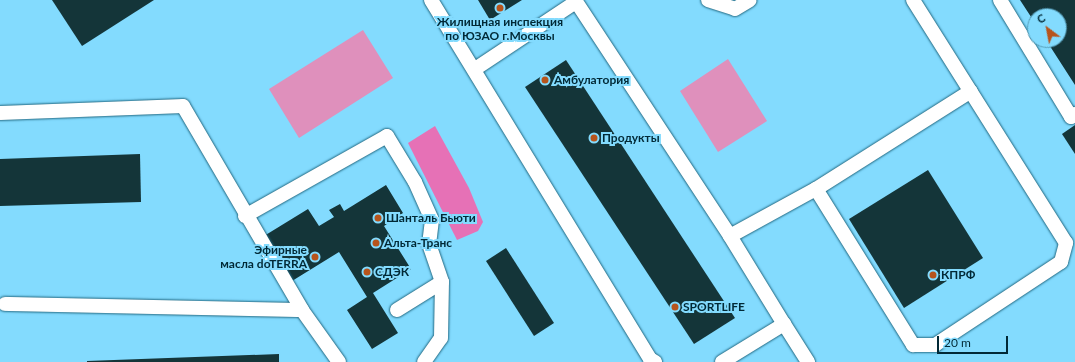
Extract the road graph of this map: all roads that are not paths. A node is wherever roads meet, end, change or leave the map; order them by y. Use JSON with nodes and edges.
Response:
{"nodes":[{"id":1,"x":431,"y":0,"type":"edge"},
{"id":2,"x":708,"y":0,"type":"edge"},
{"id":3,"x":750,"y":0,"type":"edge"},
{"id":4,"x":913,"y":0,"type":"edge"},
{"id":5,"x":1000,"y":0,"type":"edge"},
{"id":6,"x":575,"y":1,"type":"edge"},
{"id":7,"x":475,"y":69,"type":"junction"},
{"id":8,"x":971,"y":91,"type":"junction"},
{"id":9,"x":0,"y":113,"type":"edge"},
{"id":10,"x":1075,"y":114,"type":"edge"},
{"id":11,"x":816,"y":189,"type":"junction"},
{"id":12,"x":245,"y":216,"type":"junction"},
{"id":13,"x":730,"y":236,"type":"junction"},
{"id":14,"x":442,"y":282,"type":"junction"},
{"id":15,"x":5,"y":304,"type":"dead end"},
{"id":16,"x":302,"y":310,"type":"junction"},
{"id":17,"x":397,"y":310,"type":"dead end"},
{"id":18,"x":784,"y":324,"type":"junction"},
{"id":19,"x":339,"y":362,"type":"edge"},
{"id":20,"x":424,"y":362,"type":"edge"},
{"id":21,"x":655,"y":362,"type":"edge"},
{"id":22,"x":722,"y":362,"type":"edge"},
{"id":23,"x":808,"y":362,"type":"edge"}],
"edges":[{"from":1,"to":7,"type":"lane"},
{"from":2,"to":3,"type":"lane"},
{"from":4,"to":8,"type":"lane"},
{"from":5,"to":10,"type":"lane"},
{"from":6,"to":7,"type":"lane"},
{"from":6,"to":13,"type":"lane"},
{"from":7,"to":21,"type":"lane"},
{"from":8,"to":11,"type":"lane"},
{"from":8,"to":11,"type":"lane"},
{"from":9,"to":12,"type":"lane"},
{"from":11,"to":13,"type":"lane"},
{"from":12,"to":14,"type":"lane"},
{"from":12,"to":16,"type":"lane"},
{"from":13,"to":18,"type":"lane"},
{"from":14,"to":17,"type":"lane"},
{"from":14,"to":20,"type":"lane"},
{"from":15,"to":16,"type":"lane"},
{"from":16,"to":19,"type":"lane"},
{"from":18,"to":22,"type":"lane"},
{"from":18,"to":23,"type":"lane"}]}
